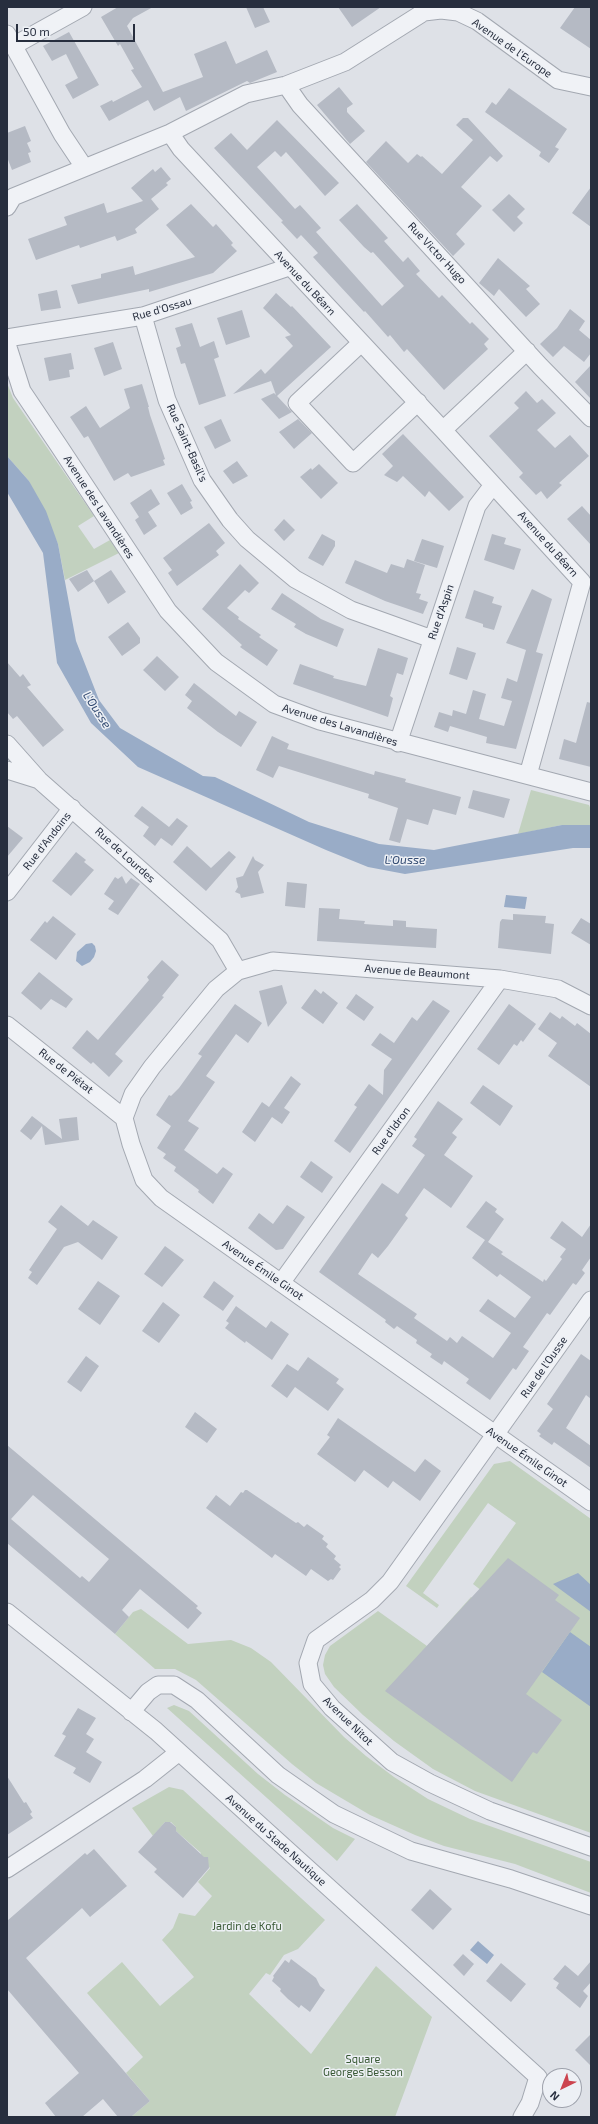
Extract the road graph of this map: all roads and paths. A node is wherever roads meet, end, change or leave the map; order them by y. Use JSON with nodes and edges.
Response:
{"nodes":[{"id":1,"x":83,"y":7,"type":"edge"},
{"id":2,"x":458,"y":10,"type":"edge"},
{"id":3,"x":10,"y":40,"type":"edge"},
{"id":4,"x":286,"y":85,"type":"junction"},
{"id":5,"x":591,"y":87,"type":"edge"},
{"id":6,"x":170,"y":133,"type":"junction"},
{"id":7,"x":84,"y":168,"type":"junction"},
{"id":8,"x":7,"y":207,"type":"edge"},
{"id":9,"x":289,"y":267,"type":"junction"},
{"id":10,"x":143,"y":316,"type":"junction"},
{"id":11,"x":7,"y":338,"type":"edge"},
{"id":12,"x":361,"y":343,"type":"junction"},
{"id":13,"x":7,"y":344,"type":"edge"},
{"id":14,"x":527,"y":351,"type":"junction"},
{"id":15,"x":418,"y":402,"type":"junction"},
{"id":16,"x":591,"y":418,"type":"edge"},
{"id":17,"x":443,"y":430,"type":"junction"},
{"id":18,"x":493,"y":485,"type":"junction"},
{"id":19,"x":432,"y":639,"type":"junction"},
{"id":20,"x":398,"y":743,"type":"junction"},
{"id":21,"x":7,"y":744,"type":"edge"},
{"id":22,"x":7,"y":770,"type":"edge"},
{"id":23,"x":528,"y":775,"type":"junction"},
{"id":24,"x":39,"y":780,"type":"junction"},
{"id":25,"x":591,"y":792,"type":"edge"},
{"id":26,"x":72,"y":808,"type":"junction"},
{"id":27,"x":7,"y":892,"type":"edge"},
{"id":28,"x":238,"y":971,"type":"junction"},
{"id":29,"x":500,"y":978,"type":"junction"},
{"id":30,"x":591,"y":1006,"type":"edge"},
{"id":31,"x":7,"y":1025,"type":"edge"},
{"id":32,"x":124,"y":1118,"type":"junction"},
{"id":33,"x":282,"y":1283,"type":"junction"},
{"id":34,"x":591,"y":1300,"type":"edge"},
{"id":35,"x":496,"y":1434,"type":"junction"},
{"id":36,"x":591,"y":1502,"type":"edge"},
{"id":37,"x":7,"y":1612,"type":"edge"},
{"id":38,"x":131,"y":1712,"type":"junction"},
{"id":39,"x":179,"y":1752,"type":"junction"},
{"id":40,"x":591,"y":1847,"type":"edge"},
{"id":41,"x":7,"y":1869,"type":"edge"},
{"id":42,"x":591,"y":1906,"type":"edge"},
{"id":43,"x":522,"y":2117,"type":"edge"}],
"edges":[{"from":1,"to":3,"type":"street"},
{"from":2,"to":4,"type":"street"},
{"from":2,"to":5,"type":"street","name":"Avenue de l'Europe"},
{"from":3,"to":7,"type":"street"},
{"from":4,"to":6,"type":"street"},
{"from":4,"to":14,"type":"street","name":"Rue Victor Hugo"},
{"from":6,"to":7,"type":"street"},
{"from":6,"to":9,"type":"street","name":"Avenue du Béarn"},
{"from":7,"to":8,"type":"street"},
{"from":9,"to":10,"type":"street","name":"Rue d'Ossau"},
{"from":9,"to":12,"type":"street","name":"Avenue du Béarn"},
{"from":10,"to":11,"type":"street","name":"Rue d'Ossau"},
{"from":10,"to":19,"type":"street","name":"Rue Saint-Basil's"},
{"from":12,"to":15,"type":"street","name":"Avenue du Béarn"},
{"from":12,"to":15,"type":"street"},
{"from":13,"to":20,"type":"street","name":"Avenue des Lavandières"},
{"from":14,"to":16,"type":"street","name":"Rue Victor Hugo"},
{"from":14,"to":17,"type":"street"},
{"from":15,"to":17,"type":"street","name":"Avenue du Béarn"},
{"from":17,"to":18,"type":"street","name":"Avenue du Béarn"},
{"from":18,"to":19,"type":"street","name":"Rue d'Aspin"},
{"from":18,"to":23,"type":"street","name":"Avenue du Béarn"},
{"from":19,"to":20,"type":"street","name":"Rue d'Aspin"},
{"from":20,"to":23,"type":"street","name":"Avenue des Lavandières"},
{"from":21,"to":24,"type":"street","name":"Rue de Lourdes"},
{"from":22,"to":24,"type":"street"},
{"from":23,"to":25,"type":"street","name":"Avenue des Lavandières"},
{"from":24,"to":26,"type":"street","name":"Rue de Lourdes"},
{"from":26,"to":27,"type":"street","name":"Rue d'Andoins"},
{"from":26,"to":28,"type":"street","name":"Rue de Lourdes"},
{"from":28,"to":29,"type":"street","name":"Avenue de Beaumont"},
{"from":28,"to":32,"type":"street"},
{"from":29,"to":30,"type":"street","name":"Avenue de Beaumont"},
{"from":29,"to":33,"type":"street","name":"Rue d'Idron"},
{"from":31,"to":32,"type":"street","name":"Rue de Piétat"},
{"from":32,"to":33,"type":"street","name":"Avenue Émile Ginot"},
{"from":33,"to":35,"type":"street","name":"Avenue Émile Ginot"},
{"from":34,"to":35,"type":"street","name":"Rue de l'Ousse"},
{"from":35,"to":36,"type":"street","name":"Avenue Émile Ginot"},
{"from":35,"to":40,"type":"street","name":"Avenue Nitot"},
{"from":37,"to":38,"type":"street","name":"Avenue du Stade Nautique"},
{"from":38,"to":39,"type":"street","name":"Avenue du Stade Nautique"},
{"from":38,"to":42,"type":"street"},
{"from":39,"to":41,"type":"street"},
{"from":39,"to":43,"type":"street","name":"Avenue du Stade Nautique"}]}
